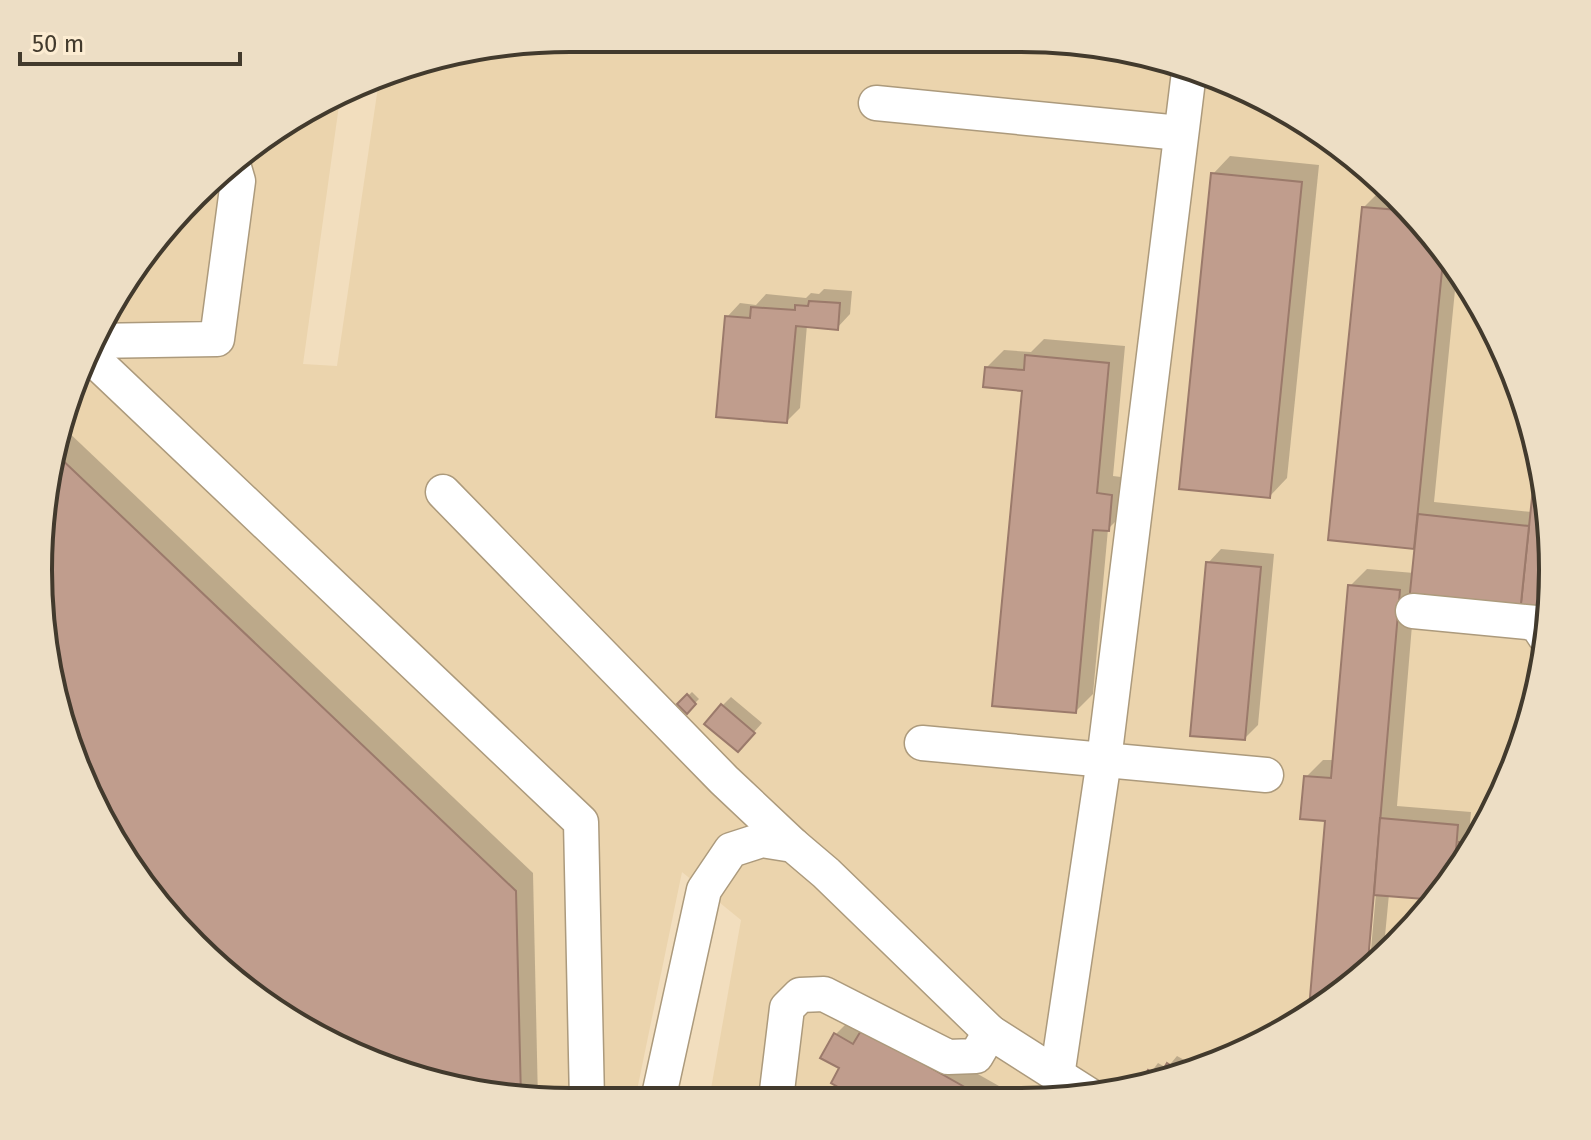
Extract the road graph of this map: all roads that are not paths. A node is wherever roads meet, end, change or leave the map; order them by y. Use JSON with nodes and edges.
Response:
{"nodes":[{"id":1,"x":1188,"y":79,"type":"edge"},
{"id":2,"x":876,"y":103,"type":"dead end"},
{"id":3,"x":1180,"y":133,"type":"junction"},
{"id":4,"x":236,"y":174,"type":"edge"},
{"id":5,"x":105,"y":341,"type":"edge"},
{"id":6,"x":96,"y":361,"type":"edge"},
{"id":7,"x":443,"y":492,"type":"dead end"},
{"id":8,"x":1413,"y":611,"type":"dead end"},
{"id":9,"x":1536,"y":623,"type":"edge"},
{"id":10,"x":922,"y":743,"type":"dead end"},
{"id":11,"x":1104,"y":760,"type":"junction"},
{"id":12,"x":1266,"y":775,"type":"dead end"},
{"id":13,"x":793,"y":845,"type":"junction"},
{"id":14,"x":990,"y":1032,"type":"junction"},
{"id":15,"x":1057,"y":1076,"type":"junction"},
{"id":16,"x":1073,"y":1085,"type":"edge"},
{"id":17,"x":587,"y":1088,"type":"edge"},
{"id":18,"x":661,"y":1088,"type":"edge"},
{"id":19,"x":777,"y":1088,"type":"edge"}],
"edges":[{"from":1,"to":3,"type":"lane"},
{"from":2,"to":3,"type":"lane"},
{"from":3,"to":11,"type":"lane"},
{"from":4,"to":5,"type":"lane"},
{"from":6,"to":17,"type":"lane"},
{"from":7,"to":13,"type":"lane"},
{"from":8,"to":9,"type":"lane"},
{"from":10,"to":11,"type":"lane"},
{"from":11,"to":12,"type":"lane"},
{"from":11,"to":15,"type":"lane"},
{"from":13,"to":14,"type":"lane"},
{"from":13,"to":18,"type":"lane"},
{"from":14,"to":15,"type":"lane"},
{"from":14,"to":19,"type":"lane"},
{"from":15,"to":16,"type":"lane"}]}
